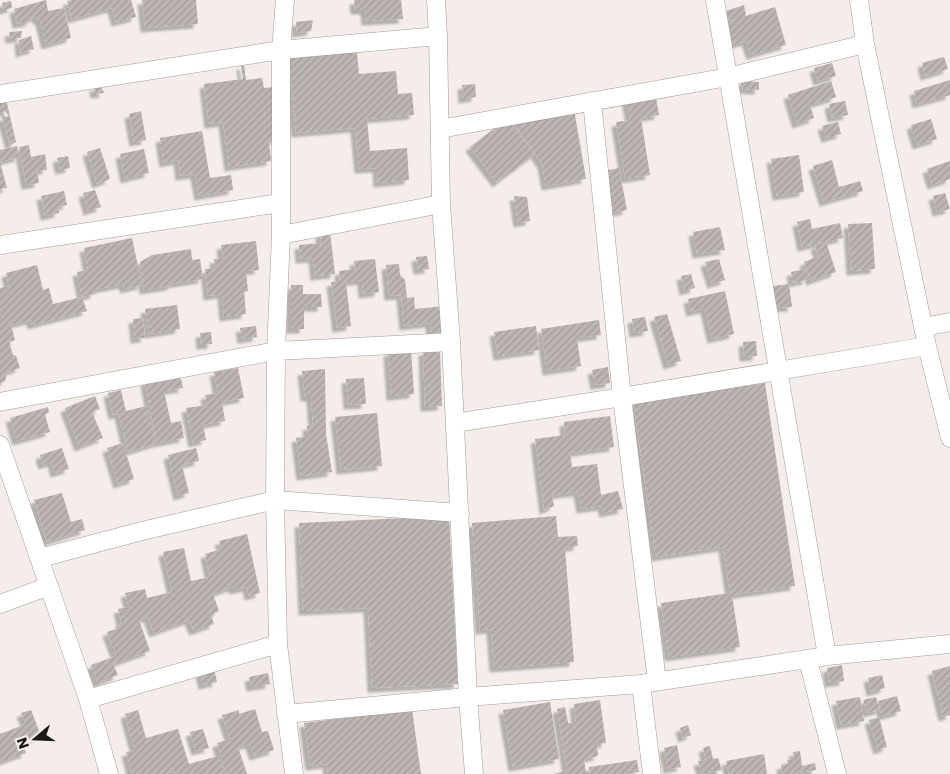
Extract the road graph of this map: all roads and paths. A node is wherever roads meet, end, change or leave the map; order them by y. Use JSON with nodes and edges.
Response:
{"nodes":[{"id":1,"x":285,"y":0,"type":"edge"},
{"id":2,"x":436,"y":0,"type":"edge"},
{"id":3,"x":715,"y":0,"type":"edge"},
{"id":4,"x":859,"y":0,"type":"edge"},
{"id":5,"x":438,"y":36,"type":"junction"},
{"id":6,"x":866,"y":44,"type":"junction"},
{"id":7,"x":281,"y":50,"type":"junction"},
{"id":8,"x":728,"y":77,"type":"junction"},
{"id":9,"x":0,"y":94,"type":"edge"},
{"id":10,"x":592,"y":101,"type":"junction"},
{"id":11,"x":440,"y":129,"type":"junction"},
{"id":12,"x":280,"y":203,"type":"junction"},
{"id":13,"x":441,"y":204,"type":"junction"},
{"id":14,"x":281,"y":235,"type":"junction"},
{"id":15,"x":0,"y":245,"type":"edge"},
{"id":16,"x":950,"y":322,"type":"edge"},
{"id":17,"x":923,"y":327,"type":"junction"},
{"id":18,"x":451,"y":342,"type":"junction"},
{"id":19,"x":927,"y":346,"type":"junction"},
{"id":20,"x":276,"y":351,"type":"junction"},
{"id":21,"x":778,"y":370,"type":"junction"},
{"id":22,"x":622,"y":397,"type":"junction"},
{"id":23,"x":0,"y":402,"type":"edge"},
{"id":24,"x":455,"y":423,"type":"junction"},
{"id":25,"x":950,"y":438,"type":"edge"},
{"id":26,"x":0,"y":445,"type":"edge"},
{"id":27,"x":275,"y":500,"type":"junction"},
{"id":28,"x":460,"y":513,"type":"junction"},
{"id":29,"x":40,"y":558,"type":"junction"},
{"id":30,"x":49,"y":586,"type":"junction"},
{"id":31,"x":0,"y":604,"type":"edge"},
{"id":32,"x":278,"y":644,"type":"junction"},
{"id":33,"x":950,"y":644,"type":"edge"},
{"id":34,"x":827,"y":656,"type":"junction"},
{"id":35,"x":808,"y":660,"type":"junction"},
{"id":36,"x":649,"y":682,"type":"junction"},
{"id":37,"x":468,"y":697,"type":"junction"},
{"id":38,"x":88,"y":698,"type":"junction"},
{"id":39,"x":286,"y":714,"type":"junction"},
{"id":40,"x":109,"y":774,"type":"edge"},
{"id":41,"x":294,"y":774,"type":"edge"},
{"id":42,"x":474,"y":774,"type":"edge"},
{"id":43,"x":652,"y":774,"type":"edge"},
{"id":44,"x":837,"y":774,"type":"edge"}],
"edges":[{"from":1,"to":7,"type":"street"},
{"from":2,"to":5,"type":"street"},
{"from":3,"to":8,"type":"street"},
{"from":4,"to":6,"type":"street"},
{"from":5,"to":7,"type":"street"},
{"from":5,"to":11,"type":"street"},
{"from":6,"to":8,"type":"street"},
{"from":6,"to":17,"type":"street"},
{"from":7,"to":9,"type":"street"},
{"from":7,"to":12,"type":"street"},
{"from":8,"to":10,"type":"street"},
{"from":8,"to":21,"type":"street"},
{"from":10,"to":11,"type":"street"},
{"from":10,"to":22,"type":"street"},
{"from":11,"to":13,"type":"street"},
{"from":12,"to":14,"type":"street"},
{"from":12,"to":15,"type":"street"},
{"from":13,"to":14,"type":"street"},
{"from":13,"to":18,"type":"street"},
{"from":14,"to":20,"type":"street"},
{"from":16,"to":17,"type":"street"},
{"from":17,"to":19,"type":"street"},
{"from":18,"to":20,"type":"street"},
{"from":18,"to":24,"type":"street"},
{"from":19,"to":21,"type":"street"},
{"from":19,"to":25,"type":"street"},
{"from":20,"to":23,"type":"street"},
{"from":20,"to":27,"type":"street"},
{"from":21,"to":22,"type":"street"},
{"from":21,"to":34,"type":"street"},
{"from":22,"to":24,"type":"street"},
{"from":22,"to":36,"type":"street"},
{"from":24,"to":28,"type":"street"},
{"from":26,"to":29,"type":"street"},
{"from":27,"to":28,"type":"street"},
{"from":27,"to":29,"type":"street"},
{"from":27,"to":32,"type":"street"},
{"from":28,"to":37,"type":"street"},
{"from":29,"to":30,"type":"street"},
{"from":30,"to":31,"type":"street"},
{"from":30,"to":38,"type":"street"},
{"from":32,"to":38,"type":"street"},
{"from":32,"to":39,"type":"street"},
{"from":33,"to":34,"type":"street"},
{"from":34,"to":35,"type":"street"},
{"from":35,"to":36,"type":"street"},
{"from":35,"to":44,"type":"street"},
{"from":36,"to":37,"type":"street"},
{"from":36,"to":43,"type":"street"},
{"from":37,"to":39,"type":"street"},
{"from":37,"to":42,"type":"street"},
{"from":38,"to":40,"type":"street"},
{"from":39,"to":41,"type":"street"}]}
